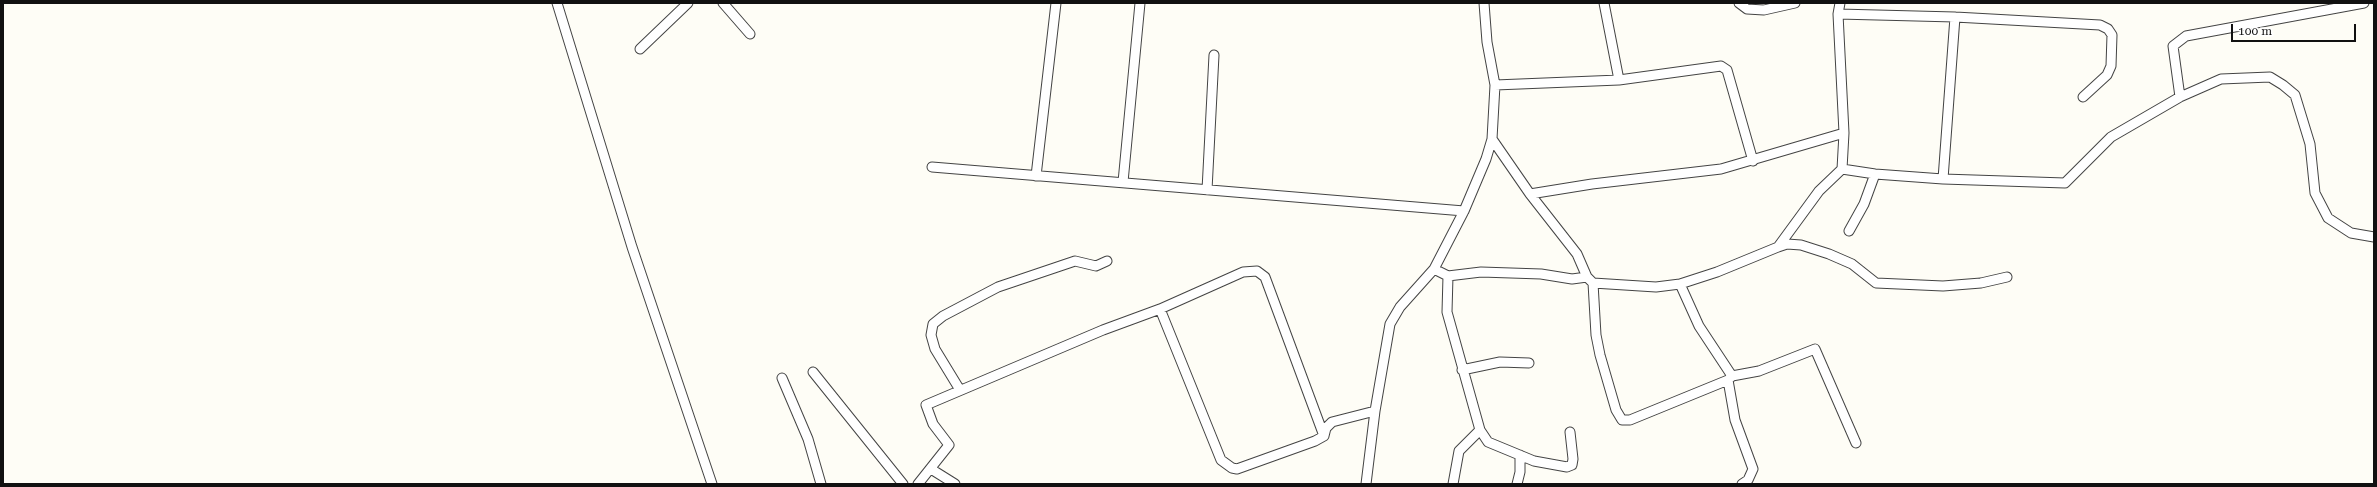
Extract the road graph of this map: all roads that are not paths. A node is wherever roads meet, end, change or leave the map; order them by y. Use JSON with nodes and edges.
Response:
{"nodes":[{"id":1,"x":556,"y":3,"type":"edge"},
{"id":2,"x":688,"y":3,"type":"edge"},
{"id":3,"x":723,"y":3,"type":"edge"},
{"id":4,"x":1056,"y":3,"type":"edge"},
{"id":5,"x":1140,"y":3,"type":"edge"},
{"id":6,"x":1484,"y":3,"type":"edge"},
{"id":7,"x":1604,"y":3,"type":"edge"},
{"id":8,"x":1738,"y":3,"type":"edge"},
{"id":9,"x":1796,"y":3,"type":"edge"},
{"id":10,"x":1840,"y":3,"type":"edge"},
{"id":11,"x":2364,"y":3,"type":"edge"},
{"id":12,"x":1838,"y":14,"type":"junction"},
{"id":13,"x":1955,"y":17,"type":"junction"},
{"id":14,"x":750,"y":34,"type":"dead end"},
{"id":15,"x":640,"y":49,"type":"dead end"},
{"id":16,"x":1214,"y":55,"type":"dead end"},
{"id":17,"x":1619,"y":80,"type":"junction"},
{"id":18,"x":1495,"y":85,"type":"junction"},
{"id":19,"x":2083,"y":97,"type":"dead end"},
{"id":20,"x":2180,"y":97,"type":"junction"},
{"id":21,"x":1844,"y":133,"type":"junction"},
{"id":22,"x":1492,"y":139,"type":"junction"},
{"id":23,"x":1753,"y":161,"type":"junction"},
{"id":24,"x":932,"y":167,"type":"dead end"},
{"id":25,"x":1842,"y":169,"type":"junction"},
{"id":26,"x":1875,"y":174,"type":"junction"},
{"id":27,"x":1036,"y":176,"type":"junction"},
{"id":28,"x":1943,"y":179,"type":"junction"},
{"id":29,"x":1123,"y":182,"type":"junction"},
{"id":30,"x":1207,"y":190,"type":"junction"},
{"id":31,"x":1530,"y":194,"type":"junction"},
{"id":32,"x":1464,"y":211,"type":"junction"},
{"id":33,"x":1848,"y":231,"type":"dead end"},
{"id":34,"x":2374,"y":237,"type":"edge"},
{"id":35,"x":1778,"y":247,"type":"junction"},
{"id":36,"x":1107,"y":262,"type":"dead end"},
{"id":37,"x":1434,"y":269,"type":"junction"},
{"id":38,"x":1448,"y":276,"type":"junction"},
{"id":39,"x":2007,"y":277,"type":"dead end"},
{"id":40,"x":1590,"y":280,"type":"junction"},
{"id":41,"x":1680,"y":284,"type":"junction"},
{"id":42,"x":1160,"y":309,"type":"junction"},
{"id":43,"x":1529,"y":363,"type":"dead end"},
{"id":44,"x":1462,"y":370,"type":"junction"},
{"id":45,"x":813,"y":372,"type":"dead end"},
{"id":46,"x":782,"y":378,"type":"dead end"},
{"id":47,"x":1730,"y":378,"type":"junction"},
{"id":48,"x":960,"y":390,"type":"junction"},
{"id":49,"x":1375,"y":411,"type":"junction"},
{"id":50,"x":1480,"y":430,"type":"junction"},
{"id":51,"x":1570,"y":432,"type":"dead end"},
{"id":52,"x":1324,"y":436,"type":"junction"},
{"id":53,"x":1856,"y":444,"type":"dead end"},
{"id":54,"x":1520,"y":455,"type":"junction"},
{"id":55,"x":931,"y":469,"type":"junction"},
{"id":56,"x":712,"y":484,"type":"edge"},
{"id":57,"x":821,"y":484,"type":"edge"},
{"id":58,"x":903,"y":484,"type":"edge"},
{"id":59,"x":918,"y":484,"type":"edge"},
{"id":60,"x":955,"y":484,"type":"edge"},
{"id":61,"x":1366,"y":484,"type":"edge"},
{"id":62,"x":1453,"y":484,"type":"edge"},
{"id":63,"x":1516,"y":484,"type":"edge"},
{"id":64,"x":1742,"y":484,"type":"edge"}],
"edges":[{"from":1,"to":56,"type":"street"},
{"from":2,"to":15,"type":"street"},
{"from":3,"to":14,"type":"street"},
{"from":4,"to":27,"type":"street"},
{"from":5,"to":29,"type":"street"},
{"from":6,"to":18,"type":"street"},
{"from":7,"to":17,"type":"street"},
{"from":8,"to":9,"type":"street"},
{"from":10,"to":12,"type":"street"},
{"from":11,"to":20,"type":"street"},
{"from":12,"to":13,"type":"street"},
{"from":12,"to":21,"type":"street"},
{"from":13,"to":19,"type":"street"},
{"from":13,"to":28,"type":"street"},
{"from":16,"to":30,"type":"street"},
{"from":17,"to":18,"type":"street"},
{"from":17,"to":23,"type":"street"},
{"from":18,"to":22,"type":"street"},
{"from":20,"to":28,"type":"street"},
{"from":20,"to":34,"type":"street"},
{"from":21,"to":23,"type":"street"},
{"from":21,"to":25,"type":"street"},
{"from":22,"to":31,"type":"street"},
{"from":22,"to":32,"type":"street"},
{"from":23,"to":31,"type":"street"},
{"from":24,"to":27,"type":"street"},
{"from":25,"to":26,"type":"street"},
{"from":25,"to":35,"type":"street"},
{"from":26,"to":28,"type":"street"},
{"from":26,"to":33,"type":"street"},
{"from":27,"to":29,"type":"street"},
{"from":29,"to":30,"type":"street"},
{"from":30,"to":32,"type":"street"},
{"from":31,"to":40,"type":"street"},
{"from":32,"to":37,"type":"street"},
{"from":35,"to":39,"type":"street"},
{"from":35,"to":41,"type":"street"},
{"from":36,"to":48,"type":"street"},
{"from":37,"to":38,"type":"street"},
{"from":37,"to":49,"type":"street"},
{"from":38,"to":40,"type":"street"},
{"from":38,"to":44,"type":"street"},
{"from":40,"to":41,"type":"street"},
{"from":40,"to":47,"type":"street"},
{"from":41,"to":47,"type":"street"},
{"from":42,"to":48,"type":"street"},
{"from":42,"to":52,"type":"street"},
{"from":42,"to":52,"type":"street"},
{"from":43,"to":44,"type":"street"},
{"from":44,"to":50,"type":"street"},
{"from":45,"to":58,"type":"street"},
{"from":46,"to":57,"type":"street"},
{"from":47,"to":53,"type":"street"},
{"from":47,"to":64,"type":"street"},
{"from":48,"to":55,"type":"street"},
{"from":49,"to":52,"type":"street"},
{"from":49,"to":61,"type":"street"},
{"from":50,"to":54,"type":"street"},
{"from":50,"to":62,"type":"street"},
{"from":51,"to":54,"type":"street"},
{"from":54,"to":63,"type":"street"},
{"from":55,"to":59,"type":"street"},
{"from":55,"to":60,"type":"street"}]}
